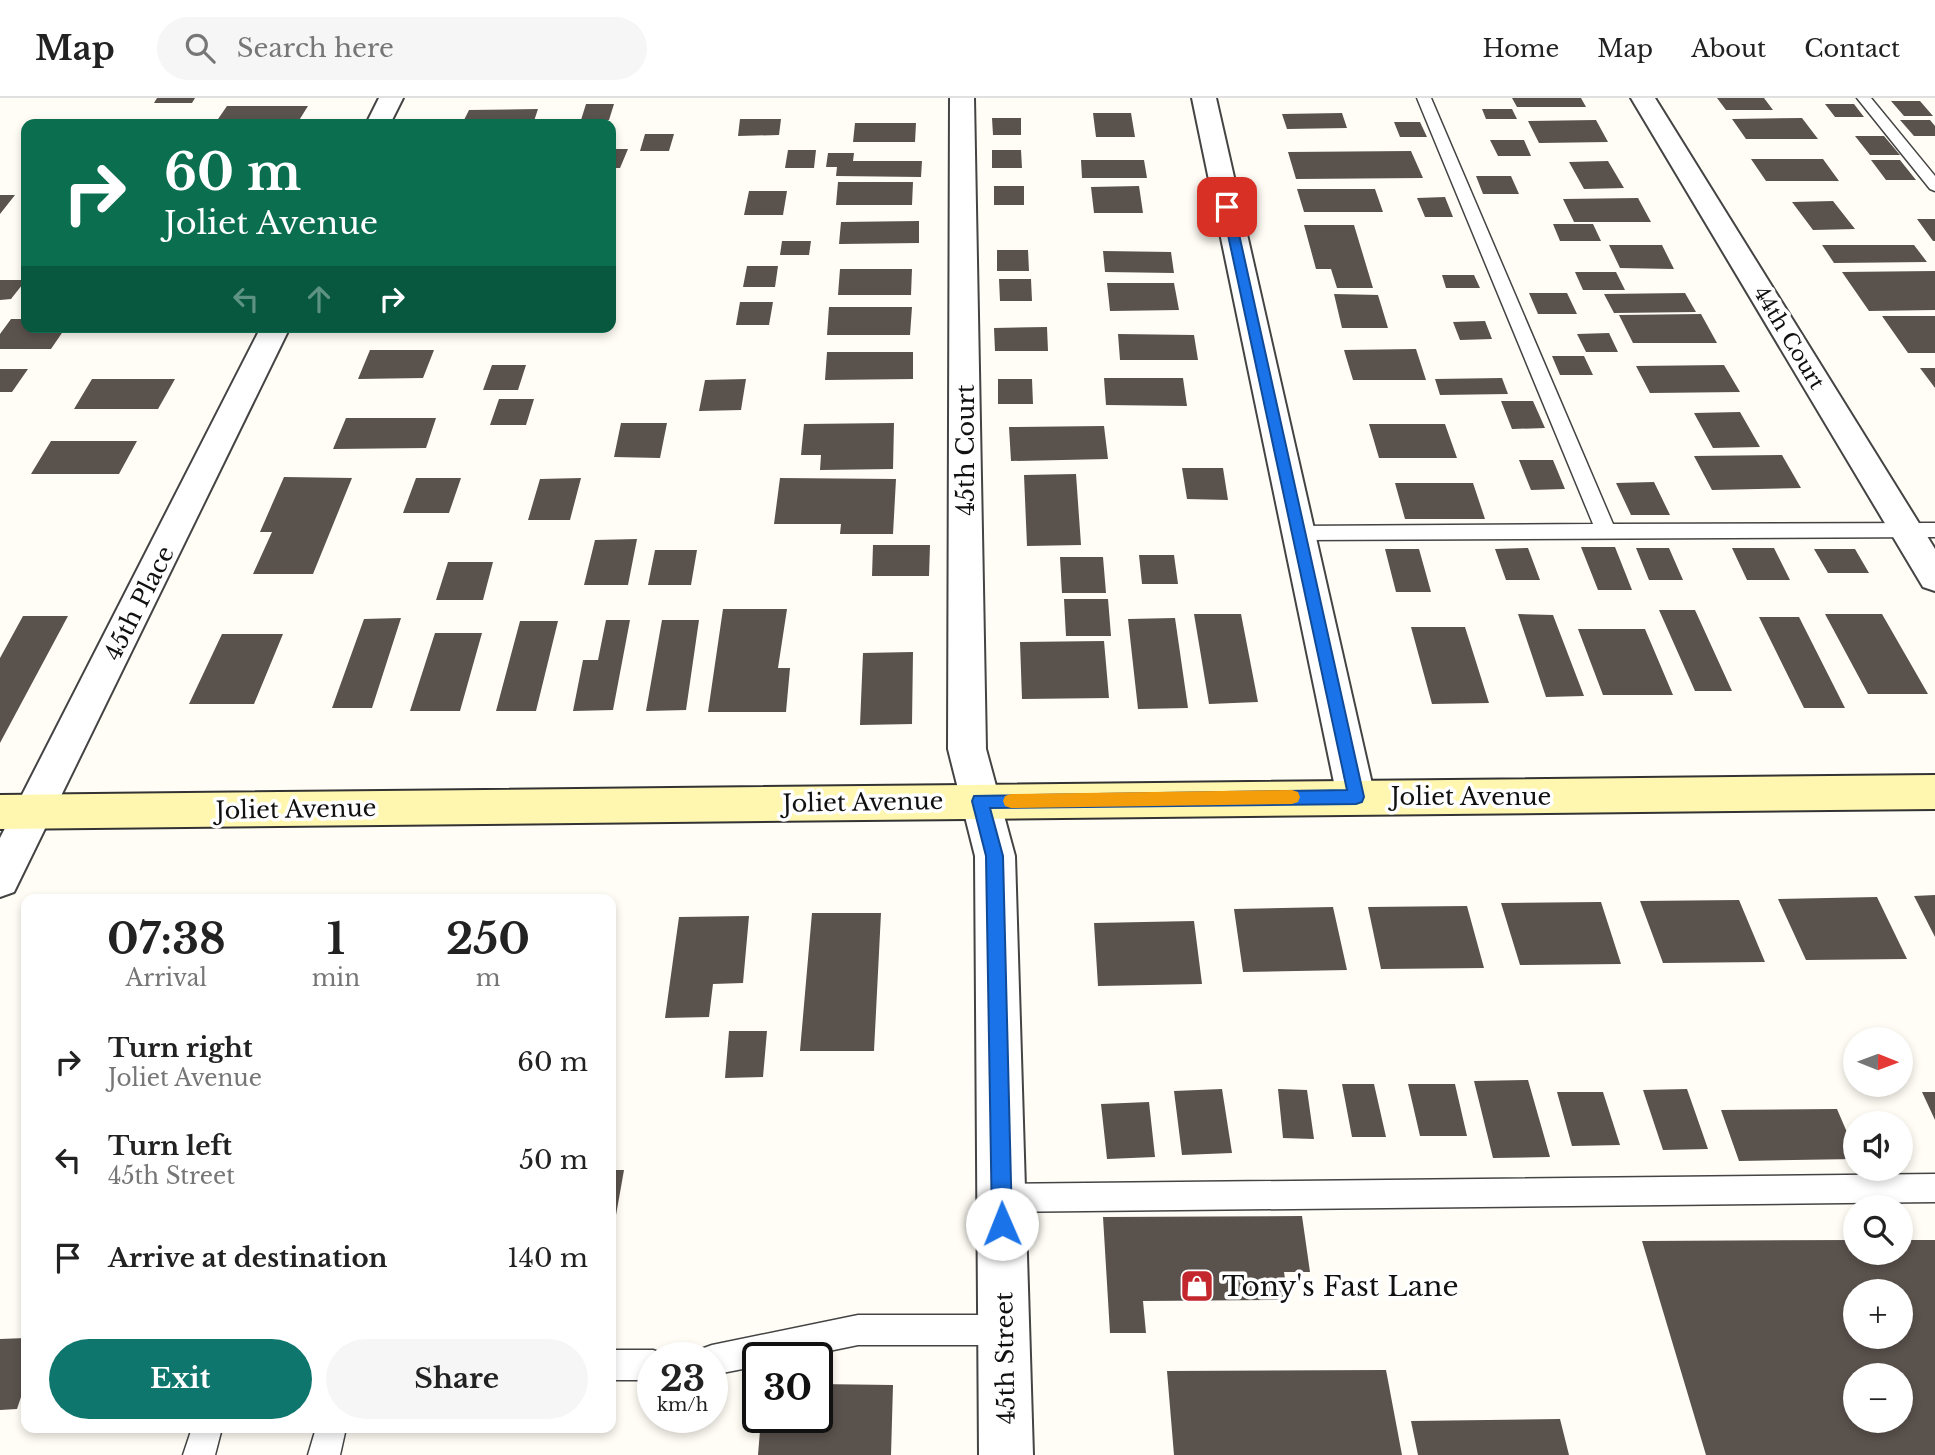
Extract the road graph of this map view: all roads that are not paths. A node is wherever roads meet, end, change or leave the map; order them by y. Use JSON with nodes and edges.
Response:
{"nodes":[{"id":1,"x":391,"y":98,"type":"edge"},
{"id":2,"x":962,"y":98,"type":"edge"},
{"id":3,"x":1204,"y":98,"type":"edge"},
{"id":4,"x":1424,"y":98,"type":"edge"},
{"id":5,"x":1643,"y":98,"type":"edge"},
{"id":6,"x":1864,"y":98,"type":"edge"},
{"id":7,"x":380,"y":119,"type":"edge"},
{"id":8,"x":1935,"y":186,"type":"edge"},
{"id":9,"x":273,"y":333,"type":"edge"},
{"id":10,"x":1921,"y":530,"type":"edge"},
{"id":11,"x":1606,"y":532,"type":"junction"},
{"id":12,"x":1298,"y":533,"type":"junction"},
{"id":13,"x":1935,"y":578,"type":"edge"},
{"id":14,"x":1935,"y":792,"type":"edge"},
{"id":15,"x":1356,"y":797,"type":"junction"},
{"id":16,"x":980,"y":801,"type":"junction"},
{"id":17,"x":17,"y":812,"type":"edge"},
{"id":18,"x":0,"y":879,"type":"edge"},
{"id":19,"x":1935,"y":1188,"type":"edge"},
{"id":20,"x":1002,"y":1198,"type":"junction"},
{"id":21,"x":1004,"y":1330,"type":"junction"},
{"id":22,"x":728,"y":1357,"type":"edge"},
{"id":23,"x":616,"y":1365,"type":"edge"},
{"id":24,"x":637,"y":1365,"type":"edge"},
{"id":25,"x":206,"y":1433,"type":"edge"},
{"id":26,"x":330,"y":1433,"type":"edge"},
{"id":27,"x":199,"y":1455,"type":"edge"},
{"id":28,"x":324,"y":1455,"type":"edge"},
{"id":29,"x":1006,"y":1455,"type":"edge"}],
"edges":[{"from":1,"to":7,"type":"street"},
{"from":2,"to":16,"type":"street","name":"45th Court"},
{"from":3,"to":12,"type":"street"},
{"from":4,"to":11,"type":"lane"},
{"from":5,"to":10,"type":"street","name":"44th Court"},
{"from":6,"to":8,"type":"lane"},
{"from":9,"to":17,"type":"street","name":"45th Place"},
{"from":10,"to":11,"type":"lane"},
{"from":10,"to":13,"type":"street","name":"44th Court"},
{"from":11,"to":12,"type":"lane"},
{"from":12,"to":15,"type":"street"},
{"from":14,"to":15,"type":"street","name":"Joliet Avenue"},
{"from":15,"to":16,"type":"street","name":"Joliet Avenue"},
{"from":16,"to":17,"type":"street","name":"Joliet Avenue"},
{"from":16,"to":20,"type":"street","name":"45th Street"},
{"from":17,"to":18,"type":"street","name":"45th Place"},
{"from":19,"to":20,"type":"lane"},
{"from":20,"to":21,"type":"street","name":"45th Street"},
{"from":21,"to":22,"type":"lane"},
{"from":21,"to":29,"type":"street","name":"45th Street"},
{"from":23,"to":24,"type":"lane"},
{"from":25,"to":27,"type":"lane"},
{"from":26,"to":28,"type":"lane"}]}
